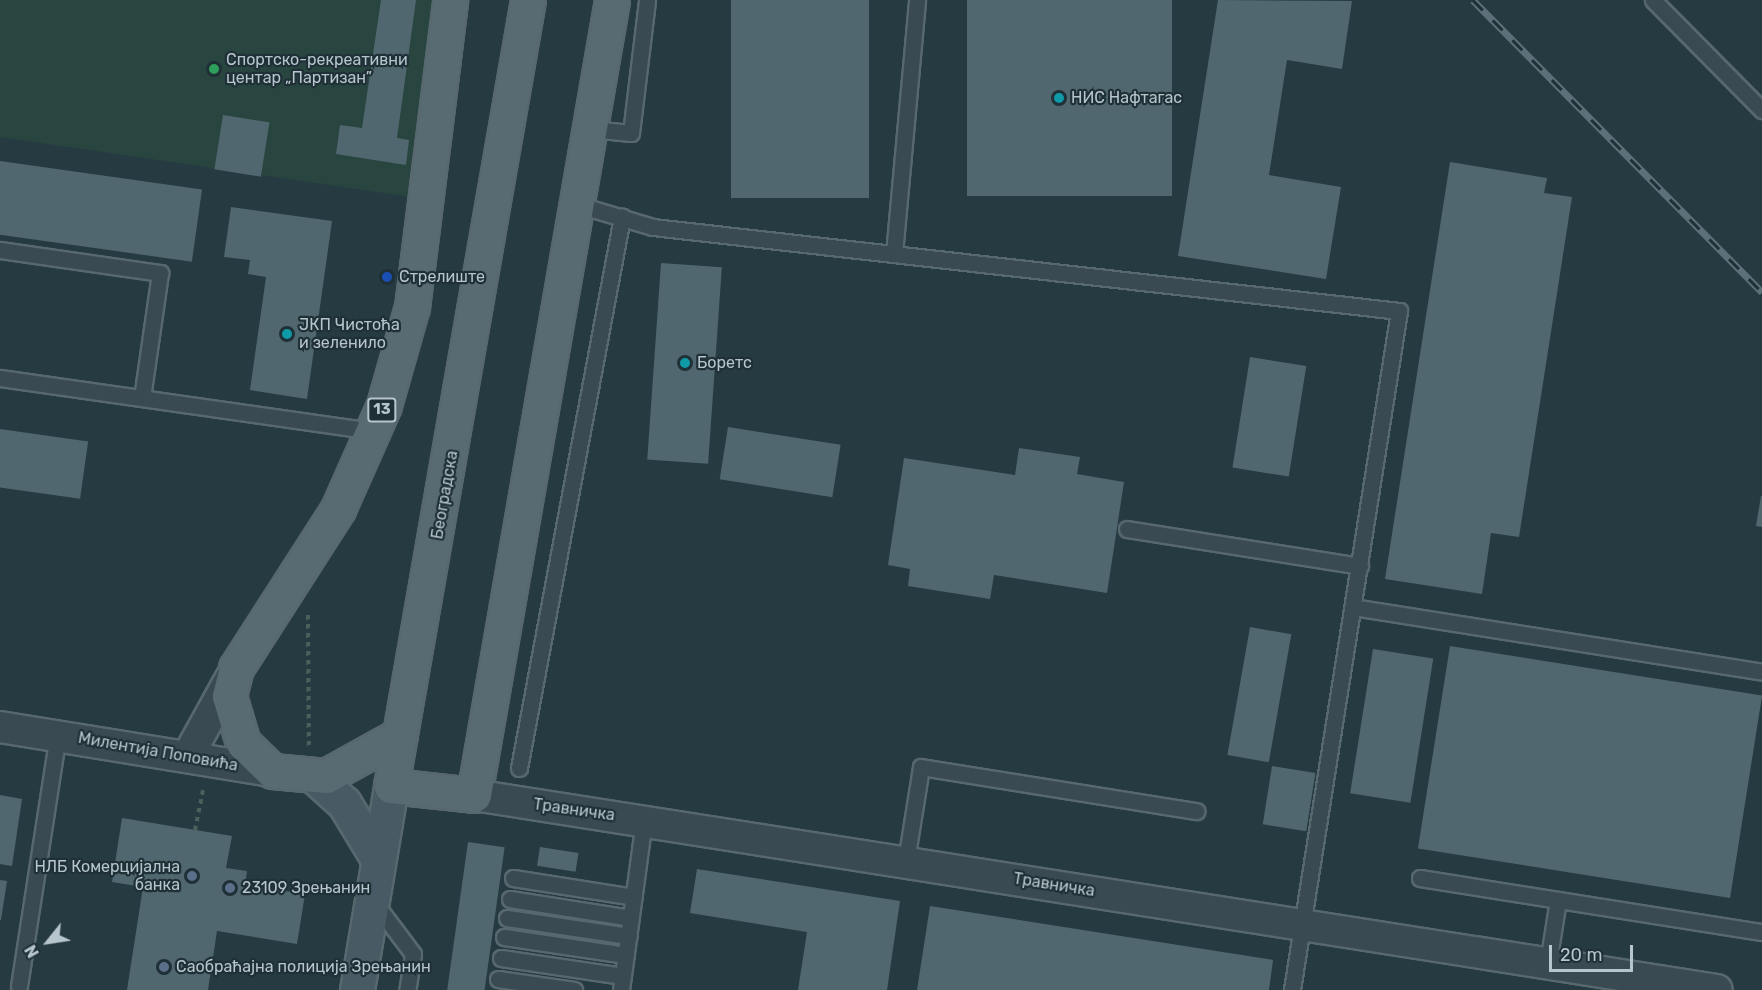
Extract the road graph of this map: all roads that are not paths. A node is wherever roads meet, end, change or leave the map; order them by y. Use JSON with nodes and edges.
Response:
{"nodes":[{"id":1,"x":450,"y":0,"type":"edge"},
{"id":2,"x":528,"y":0,"type":"edge"},
{"id":3,"x":612,"y":0,"type":"edge"},
{"id":4,"x":647,"y":0,"type":"edge"},
{"id":5,"x":917,"y":0,"type":"edge"},
{"id":6,"x":1653,"y":0,"type":"edge"},
{"id":7,"x":1762,"y":110,"type":"edge"},
{"id":8,"x":591,"y":129,"type":"junction"},
{"id":9,"x":579,"y":206,"type":"junction"},
{"id":10,"x":622,"y":217,"type":"junction"},
{"id":11,"x":0,"y":250,"type":"edge"},
{"id":12,"x":894,"y":254,"type":"junction"},
{"id":13,"x":0,"y":378,"type":"edge"},
{"id":14,"x":142,"y":398,"type":"junction"},
{"id":15,"x":373,"y":431,"type":"junction"},
{"id":16,"x":1127,"y":529,"type":"dead end"},
{"id":17,"x":1360,"y":566,"type":"junction"},
{"id":18,"x":1353,"y":607,"type":"junction"},
{"id":19,"x":1762,"y":672,"type":"edge"},
{"id":20,"x":231,"y":678,"type":"junction"},
{"id":21,"x":0,"y":727,"type":"edge"},
{"id":22,"x":58,"y":735,"type":"junction"},
{"id":23,"x":400,"y":735,"type":"junction"},
{"id":24,"x":197,"y":757,"type":"junction"},
{"id":25,"x":519,"y":768,"type":"dead end"},
{"id":26,"x":272,"y":771,"type":"junction"},
{"id":27,"x":316,"y":778,"type":"junction"},
{"id":28,"x":391,"y":786,"type":"junction"},
{"id":29,"x":474,"y":795,"type":"junction"},
{"id":30,"x":1197,"y":811,"type":"dead end"},
{"id":31,"x":644,"y":819,"type":"junction"},
{"id":32,"x":378,"y":859,"type":"junction"},
{"id":33,"x":906,"y":861,"type":"junction"},
{"id":34,"x":513,"y":878,"type":"dead end"},
{"id":35,"x":1420,"y":878,"type":"dead end"},
{"id":36,"x":634,"y":897,"type":"junction"},
{"id":37,"x":371,"y":898,"type":"junction"},
{"id":38,"x":510,"y":899,"type":"dead end"},
{"id":39,"x":1558,"y":900,"type":"junction"},
{"id":40,"x":507,"y":918,"type":"dead end"},
{"id":41,"x":631,"y":918,"type":"junction"},
{"id":42,"x":1303,"y":924,"type":"junction"},
{"id":43,"x":1762,"y":932,"type":"edge"},
{"id":44,"x":629,"y":936,"type":"junction"},
{"id":45,"x":504,"y":937,"type":"dead end"},
{"id":46,"x":626,"y":955,"type":"junction"},
{"id":47,"x":501,"y":958,"type":"dead end"},
{"id":48,"x":1548,"y":963,"type":"junction"},
{"id":49,"x":498,"y":979,"type":"dead end"},
{"id":50,"x":622,"y":983,"type":"edge"},
{"id":51,"x":19,"y":987,"type":"dead end"},
{"id":52,"x":357,"y":990,"type":"edge"},
{"id":53,"x":407,"y":990,"type":"edge"},
{"id":54,"x":574,"y":990,"type":"edge"},
{"id":55,"x":1293,"y":990,"type":"edge"},
{"id":56,"x":1717,"y":990,"type":"edge"}],
"edges":[{"from":1,"to":15,"type":"main road","number":"13"},
{"from":2,"to":23,"type":"main road","name":"Београдска"},
{"from":3,"to":8,"type":"main road"},
{"from":4,"to":8,"type":"lane"},
{"from":5,"to":12,"type":"lane"},
{"from":6,"to":7,"type":"lane"},
{"from":8,"to":9,"type":"main road"},
{"from":9,"to":10,"type":"lane"},
{"from":9,"to":29,"type":"main road"},
{"from":10,"to":12,"type":"lane"},
{"from":10,"to":25,"type":"lane"},
{"from":11,"to":14,"type":"lane"},
{"from":12,"to":17,"type":"lane"},
{"from":13,"to":14,"type":"lane"},
{"from":14,"to":15,"type":"lane"},
{"from":15,"to":20,"type":"main road","number":"13"},
{"from":16,"to":17,"type":"lane"},
{"from":17,"to":18,"type":"lane"},
{"from":18,"to":19,"type":"lane"},
{"from":18,"to":42,"type":"lane"},
{"from":20,"to":24,"type":"street"},
{"from":20,"to":26,"type":"main road"},
{"from":21,"to":22,"type":"street","name":"Милентија Поповића"},
{"from":22,"to":24,"type":"street","name":"Милентија Поповића"},
{"from":22,"to":51,"type":"lane"},
{"from":23,"to":27,"type":"main road","name":"Милентија Поповића"},
{"from":23,"to":28,"type":"main road","name":"Београдска"},
{"from":24,"to":26,"type":"street","name":"Милентија Поповића"},
{"from":26,"to":27,"type":"main road","name":"Милентија Поповића"},
{"from":27,"to":32,"type":"main road"},
{"from":28,"to":29,"type":"main road","name":"Травничка"},
{"from":28,"to":32,"type":"main road","name":"Београдска"},
{"from":29,"to":31,"type":"street","name":"Травничка"},
{"from":30,"to":33,"type":"lane"},
{"from":31,"to":33,"type":"street","name":"Травничка"},
{"from":31,"to":36,"type":"lane"},
{"from":32,"to":37,"type":"main road","name":"Београдска"},
{"from":33,"to":42,"type":"street","name":"Травничка"},
{"from":34,"to":36,"type":"lane"},
{"from":35,"to":39,"type":"lane"},
{"from":36,"to":41,"type":"lane"},
{"from":37,"to":52,"type":"main road","name":"Београдска"},
{"from":37,"to":53,"type":"lane"},
{"from":38,"to":41,"type":"lane"},
{"from":39,"to":43,"type":"lane"},
{"from":39,"to":48,"type":"lane"},
{"from":40,"to":44,"type":"lane"},
{"from":41,"to":44,"type":"lane"},
{"from":42,"to":48,"type":"street","name":"Травничка"},
{"from":42,"to":55,"type":"lane"},
{"from":44,"to":46,"type":"lane"},
{"from":45,"to":46,"type":"lane"},
{"from":46,"to":50,"type":"lane"},
{"from":47,"to":50,"type":"lane"},
{"from":48,"to":56,"type":"street","name":"Травничка"},
{"from":49,"to":54,"type":"lane"}]}
